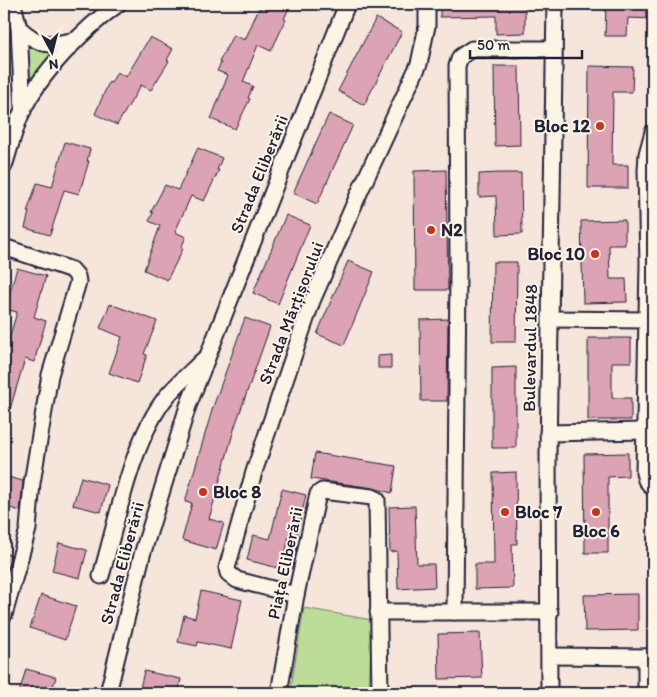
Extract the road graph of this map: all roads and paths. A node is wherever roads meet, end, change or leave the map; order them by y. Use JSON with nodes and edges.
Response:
{"nodes":[{"id":1,"x":13,"y":4,"type":"edge"},
{"id":2,"x":118,"y":4,"type":"edge"},
{"id":3,"x":347,"y":4,"type":"edge"},
{"id":4,"x":427,"y":4,"type":"edge"},
{"id":5,"x":555,"y":4,"type":"edge"},
{"id":6,"x":19,"y":28,"type":"junction"},
{"id":7,"x":76,"y":40,"type":"junction"},
{"id":8,"x":554,"y":49,"type":"junction"},
{"id":9,"x":22,"y":111,"type":"junction"},
{"id":10,"x":653,"y":132,"type":"edge"},
{"id":11,"x":4,"y":166,"type":"edge"},
{"id":12,"x":4,"y":246,"type":"edge"},
{"id":13,"x":651,"y":264,"type":"edge"},
{"id":14,"x":550,"y":319,"type":"junction"},
{"id":15,"x":647,"y":320,"type":"junction"},
{"id":16,"x":205,"y":358,"type":"junction"},
{"id":17,"x":644,"y":431,"type":"junction"},
{"id":18,"x":548,"y":433,"type":"junction"},
{"id":19,"x":653,"y":488,"type":"edge"},
{"id":20,"x":101,"y":576,"type":"dead end"},
{"id":21,"x":296,"y":595,"type":"junction"},
{"id":22,"x":378,"y":612,"type":"junction"},
{"id":23,"x":455,"y":612,"type":"junction"},
{"id":24,"x":550,"y":612,"type":"junction"},
{"id":25,"x":4,"y":615,"type":"edge"},
{"id":26,"x":550,"y":656,"type":"junction"},
{"id":27,"x":650,"y":657,"type":"edge"},
{"id":28,"x":108,"y":693,"type":"edge"},
{"id":29,"x":279,"y":693,"type":"edge"},
{"id":30,"x":380,"y":693,"type":"edge"},
{"id":31,"x":549,"y":693,"type":"edge"},
{"id":32,"x":646,"y":693,"type":"edge"}],
"edges":[{"from":1,"to":6,"type":"street"},
{"from":2,"to":7,"type":"street"},
{"from":3,"to":16,"type":"street","name":"Strada Eliberării"},
{"from":4,"to":21,"type":"street","name":"Strada Mărțișorului"},
{"from":5,"to":8,"type":"street","name":"Bulevardul 1848"},
{"from":6,"to":7,"type":"street"},
{"from":6,"to":9,"type":"street"},
{"from":7,"to":9,"type":"street"},
{"from":8,"to":14,"type":"street","name":"Bulevardul 1848"},
{"from":8,"to":23,"type":"street"},
{"from":9,"to":11,"type":"street"},
{"from":10,"to":13,"type":"street"},
{"from":12,"to":25,"type":"street"},
{"from":13,"to":15,"type":"street"},
{"from":14,"to":15,"type":"street"},
{"from":14,"to":18,"type":"street","name":"Bulevardul 1848"},
{"from":15,"to":17,"type":"street"},
{"from":16,"to":20,"type":"street","name":"Strada Eliberării"},
{"from":16,"to":28,"type":"street","name":"Strada Eliberării"},
{"from":17,"to":18,"type":"street"},
{"from":17,"to":19,"type":"street"},
{"from":18,"to":24,"type":"street","name":"Bulevardul 1848"},
{"from":21,"to":22,"type":"street","name":"Piața Eliberării"},
{"from":21,"to":29,"type":"street","name":"Piața Eliberării"},
{"from":22,"to":23,"type":"street"},
{"from":22,"to":30,"type":"street","name":"Piața Eliberării"},
{"from":23,"to":24,"type":"street"},
{"from":24,"to":26,"type":"street","name":"Bulevardul 1848"},
{"from":26,"to":27,"type":"street"},
{"from":26,"to":31,"type":"street","name":"Bulevardul 1848"},
{"from":27,"to":32,"type":"street"}]}
